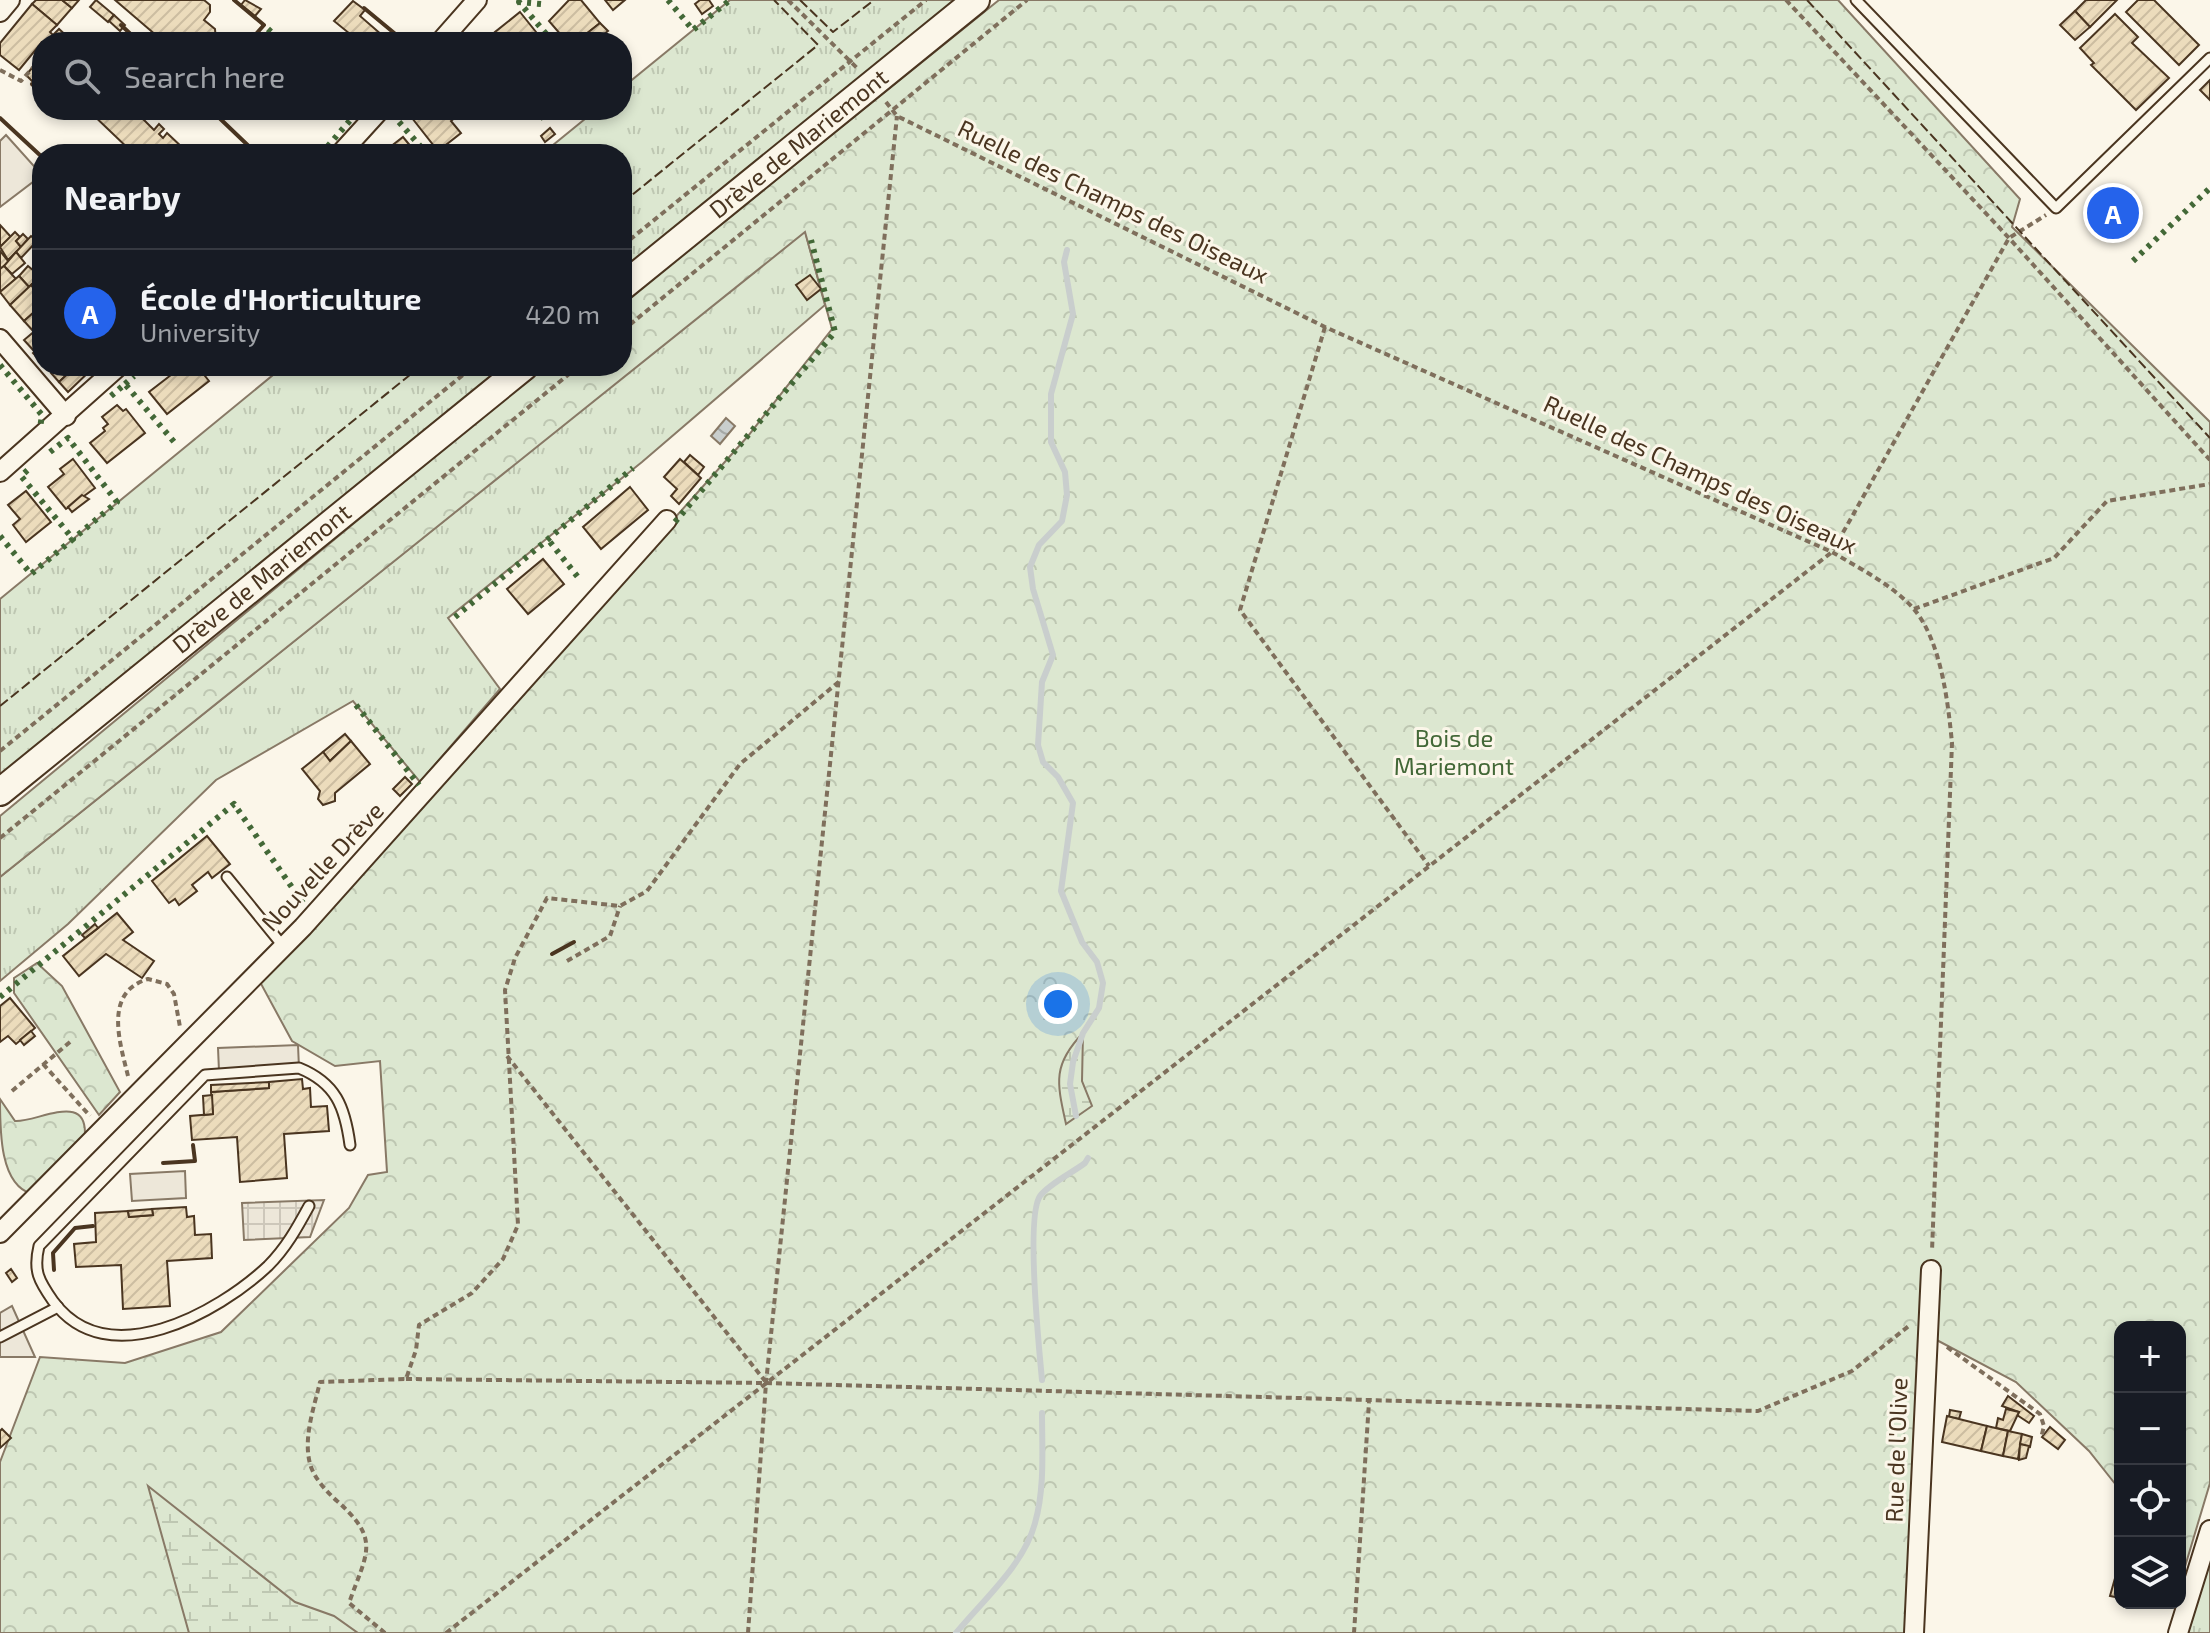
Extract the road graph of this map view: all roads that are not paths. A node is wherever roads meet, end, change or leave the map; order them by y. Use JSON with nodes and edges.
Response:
{"nodes":[{"id":1,"x":10,"y":0,"type":"edge"},
{"id":2,"x":477,"y":0,"type":"edge"},
{"id":3,"x":976,"y":0,"type":"edge"},
{"id":4,"x":1856,"y":0,"type":"edge"},
{"id":5,"x":0,"y":12,"type":"edge"},
{"id":6,"x":449,"y":32,"type":"edge"},
{"id":7,"x":2210,"y":58,"type":"edge"},
{"id":8,"x":371,"y":120,"type":"edge"},
{"id":9,"x":349,"y":144,"type":"edge"},
{"id":10,"x":632,"y":279,"type":"edge"},
{"id":11,"x":0,"y":339,"type":"edge"},
{"id":12,"x":108,"y":376,"type":"edge"},
{"id":13,"x":513,"y":376,"type":"edge"},
{"id":14,"x":66,"y":416,"type":"junction"},
{"id":15,"x":0,"y":472,"type":"edge"},
{"id":16,"x":667,"y":520,"type":"dead end"},
{"id":17,"x":0,"y":792,"type":"edge"},
{"id":18,"x":227,"y":877,"type":"dead end"},
{"id":19,"x":283,"y":946,"type":"junction"},
{"id":20,"x":350,"y":1145,"type":"dead end"},
{"id":21,"x":309,"y":1206,"type":"dead end"},
{"id":22,"x":0,"y":1233,"type":"edge"},
{"id":23,"x":1931,"y":1270,"type":"road end"},
{"id":24,"x":58,"y":1307,"type":"junction"},
{"id":25,"x":0,"y":1337,"type":"edge"},
{"id":26,"x":2210,"y":1530,"type":"edge"},
{"id":27,"x":1914,"y":1633,"type":"edge"},
{"id":28,"x":2178,"y":1633,"type":"edge"}],
"edges":[{"from":1,"to":5,"type":"street"},
{"from":2,"to":6,"type":"street"},
{"from":3,"to":10,"type":"street","name":"Drève de Mariemont"},
{"from":4,"to":7,"type":"lane"},
{"from":8,"to":9,"type":"street"},
{"from":11,"to":14,"type":"street"},
{"from":12,"to":14,"type":"street"},
{"from":13,"to":17,"type":"street","name":"Drève de Mariemont"},
{"from":14,"to":15,"type":"street"},
{"from":16,"to":19,"type":"street","name":"Nouvelle Drève"},
{"from":18,"to":19,"type":"lane"},
{"from":19,"to":22,"type":"street","name":"Nouvelle Drève"},
{"from":20,"to":24,"type":"lane"},
{"from":21,"to":24,"type":"lane"},
{"from":23,"to":27,"type":"street","name":"Rue de l'Olive"},
{"from":24,"to":25,"type":"lane"},
{"from":26,"to":28,"type":"street"}]}
